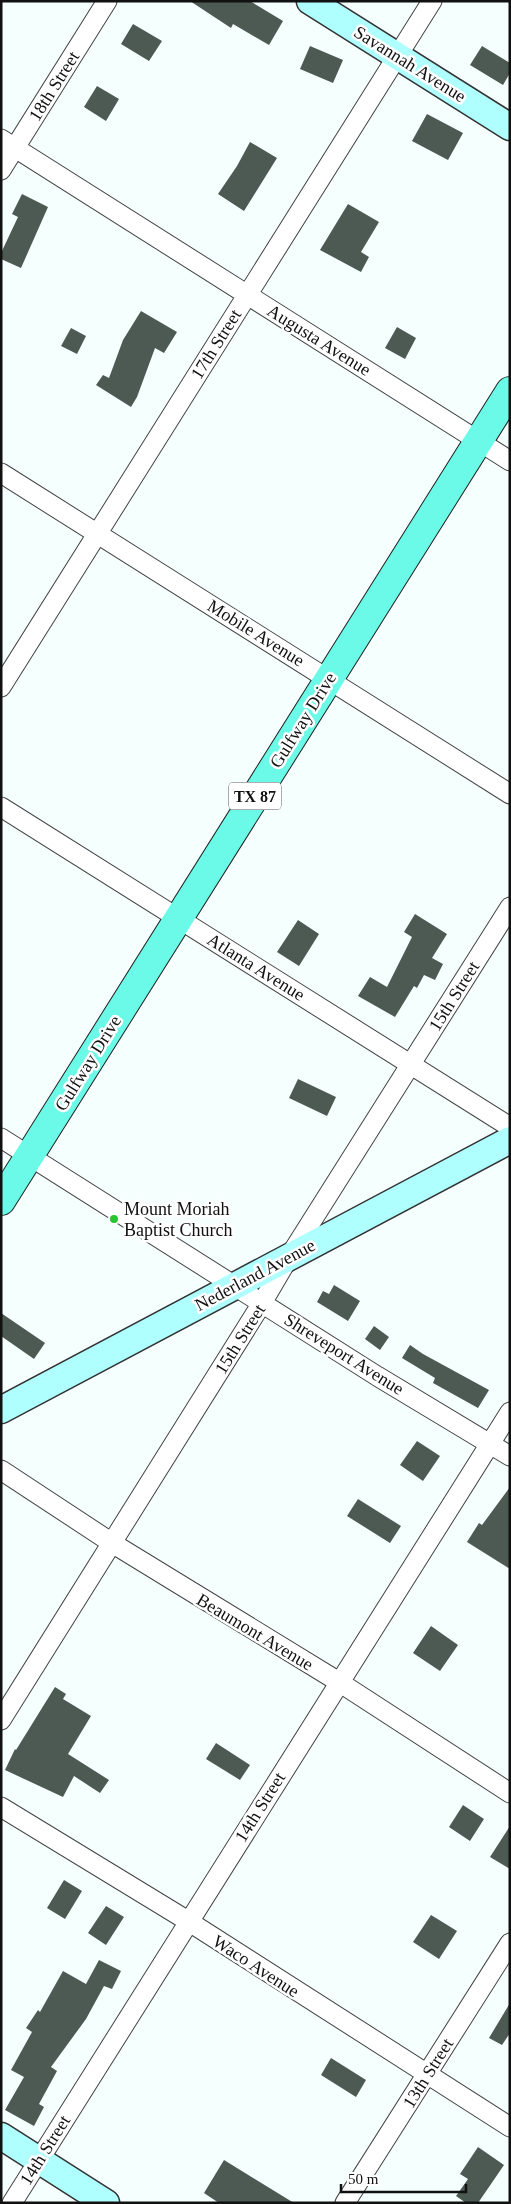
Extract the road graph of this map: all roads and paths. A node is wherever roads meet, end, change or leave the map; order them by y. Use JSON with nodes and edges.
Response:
{"nodes":[{"id":1,"x":107,"y":1,"type":"edge"},
{"id":2,"x":310,"y":1,"type":"edge"},
{"id":3,"x":432,"y":1,"type":"edge"},
{"id":4,"x":398,"y":57,"type":"junction"},
{"id":5,"x":510,"y":127,"type":"edge"},
{"id":6,"x":8,"y":144,"type":"edge"},
{"id":7,"x":1,"y":170,"type":"edge"},
{"id":8,"x":247,"y":295,"type":"junction"},
{"id":9,"x":510,"y":391,"type":"edge"},
{"id":10,"x":478,"y":441,"type":"junction"},
{"id":11,"x":510,"y":460,"type":"edge"},
{"id":12,"x":1,"y":473,"type":"edge"},
{"id":13,"x":97,"y":534,"type":"junction"},
{"id":14,"x":329,"y":679,"type":"junction"},
{"id":15,"x":1,"y":687,"type":"edge"},
{"id":16,"x":510,"y":794,"type":"edge"},
{"id":17,"x":1,"y":808,"type":"edge"},
{"id":18,"x":510,"y":907,"type":"edge"},
{"id":19,"x":178,"y":919,"type":"junction"},
{"id":20,"x":411,"y":1064,"type":"junction"},
{"id":21,"x":510,"y":1127,"type":"edge"},
{"id":22,"x":1,"y":1138,"type":"edge"},
{"id":23,"x":510,"y":1140,"type":"edge"},
{"id":24,"x":30,"y":1156,"type":"junction"},
{"id":25,"x":1,"y":1201,"type":"edge"},
{"id":26,"x":289,"y":1257,"type":"junction"},
{"id":27,"x":235,"y":1285,"type":"junction"},
{"id":28,"x":262,"y":1304,"type":"junction"},
{"id":29,"x":1,"y":1410,"type":"edge"},
{"id":30,"x":510,"y":1412,"type":"edge"},
{"id":31,"x":490,"y":1444,"type":"junction"},
{"id":32,"x":510,"y":1456,"type":"edge"},
{"id":33,"x":1,"y":1470,"type":"edge"},
{"id":34,"x":112,"y":1543,"type":"junction"},
{"id":35,"x":339,"y":1682,"type":"junction"},
{"id":36,"x":1,"y":1720,"type":"edge"},
{"id":37,"x":510,"y":1793,"type":"edge"},
{"id":38,"x":1,"y":1807,"type":"edge"},
{"id":39,"x":188,"y":1922,"type":"junction"},
{"id":40,"x":510,"y":1942,"type":"edge"},
{"id":41,"x":427,"y":2075,"type":"junction"},
{"id":42,"x":510,"y":2127,"type":"edge"},
{"id":43,"x":1,"y":2136,"type":"edge"},
{"id":44,"x":40,"y":2160,"type":"junction"},
{"id":45,"x":12,"y":2203,"type":"edge"},
{"id":46,"x":106,"y":2203,"type":"edge"},
{"id":47,"x":345,"y":2203,"type":"edge"}],
"edges":[{"from":1,"to":6,"type":"street","name":"18th Street"},
{"from":2,"to":4,"type":"street","name":"Savannah Avenue"},
{"from":3,"to":4,"type":"street","name":"17th Street"},
{"from":4,"to":5,"type":"street","name":"Savannah Avenue"},
{"from":4,"to":8,"type":"street","name":"17th Street"},
{"from":6,"to":7,"type":"street","name":"18th Street"},
{"from":6,"to":8,"type":"street","name":"Augusta Avenue"},
{"from":8,"to":10,"type":"street","name":"Augusta Avenue"},
{"from":8,"to":13,"type":"street","name":"17th Street"},
{"from":9,"to":10,"type":"main road","name":"Gulfway Drive","number":"TX 87"},
{"from":10,"to":11,"type":"street","name":"Augusta Avenue"},
{"from":10,"to":14,"type":"main road","name":"Gulfway Drive","number":"TX 87"},
{"from":12,"to":13,"type":"street","name":"Mobile Avenue"},
{"from":13,"to":14,"type":"street","name":"Mobile Avenue"},
{"from":13,"to":15,"type":"street","name":"17th Street"},
{"from":14,"to":16,"type":"street","name":"Mobile Avenue"},
{"from":14,"to":19,"type":"main road","name":"Gulfway Drive","number":"TX 87"},
{"from":17,"to":19,"type":"street","name":"Atlanta Avenue"},
{"from":18,"to":20,"type":"street","name":"15th Street"},
{"from":19,"to":20,"type":"street","name":"Atlanta Avenue"},
{"from":19,"to":24,"type":"main road","name":"Gulfway Drive","number":"TX 87"},
{"from":20,"to":21,"type":"street","name":"Atlanta Avenue"},
{"from":20,"to":26,"type":"street","name":"15th Street"},
{"from":22,"to":24,"type":"street","name":"Shreveport Avenue"},
{"from":23,"to":26,"type":"street","name":"Nederland Avenue"},
{"from":24,"to":25,"type":"main road","name":"Gulfway Drive","number":"TX 87"},
{"from":24,"to":27,"type":"street","name":"Shreveport Avenue"},
{"from":26,"to":27,"type":"street","name":"Nederland Avenue"},
{"from":26,"to":28,"type":"street","name":"15th Street"},
{"from":27,"to":28,"type":"street","name":"Shreveport Avenue"},
{"from":27,"to":29,"type":"street","name":"Nederland Avenue"},
{"from":28,"to":31,"type":"street","name":"Shreveport Avenue"},
{"from":28,"to":34,"type":"street","name":"15th Street"},
{"from":30,"to":31,"type":"street","name":"14th Street"},
{"from":31,"to":32,"type":"street","name":"Shreveport Avenue"},
{"from":31,"to":35,"type":"street","name":"14th Street"},
{"from":33,"to":34,"type":"street","name":"Beaumont Avenue"},
{"from":34,"to":35,"type":"street","name":"Beaumont Avenue"},
{"from":34,"to":36,"type":"street","name":"15th Street"},
{"from":35,"to":37,"type":"street","name":"Beaumont Avenue"},
{"from":35,"to":39,"type":"street","name":"14th Street"},
{"from":38,"to":39,"type":"street","name":"Waco Avenue"},
{"from":39,"to":41,"type":"street","name":"Waco Avenue"},
{"from":39,"to":44,"type":"street","name":"14th Street"},
{"from":40,"to":41,"type":"street","name":"13th Street"},
{"from":41,"to":42,"type":"street","name":"Waco Avenue"},
{"from":41,"to":47,"type":"street","name":"13th Street"},
{"from":43,"to":44,"type":"street"},
{"from":44,"to":45,"type":"street","name":"14th Street"},
{"from":44,"to":46,"type":"street"}]}
